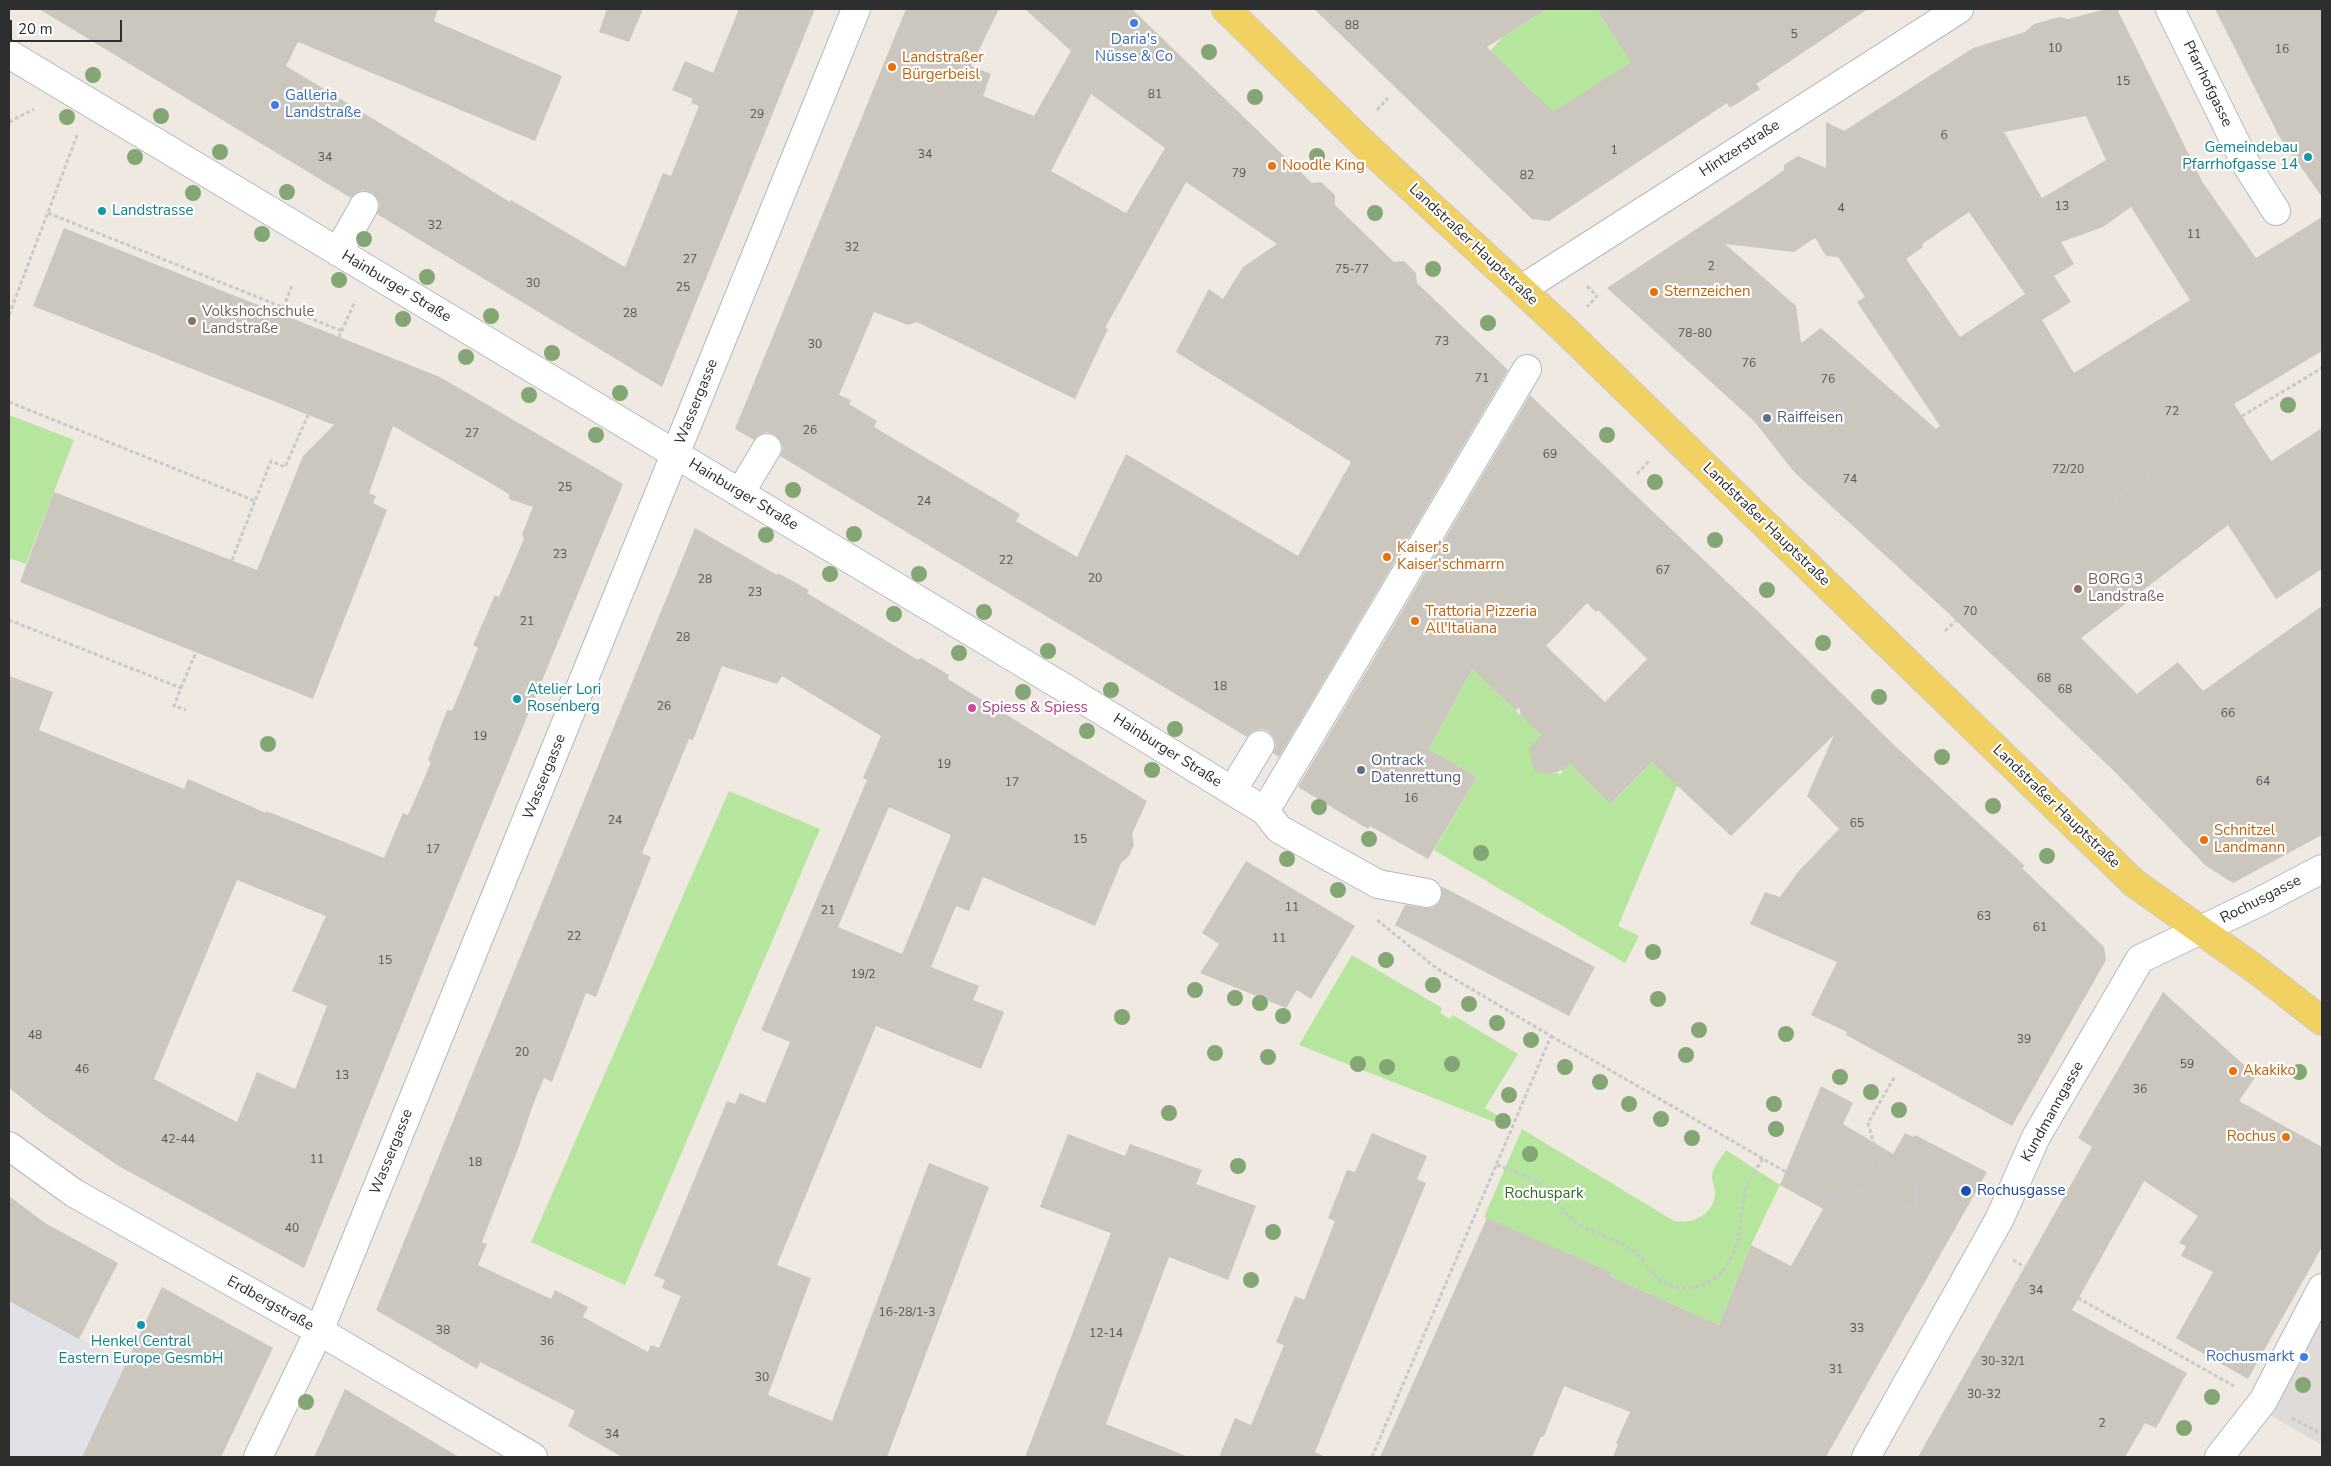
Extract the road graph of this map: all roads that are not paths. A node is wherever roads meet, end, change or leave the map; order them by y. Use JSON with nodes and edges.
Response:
{"nodes":[{"id":1,"x":856,"y":9,"type":"edge"},
{"id":2,"x":1226,"y":9,"type":"edge"},
{"id":3,"x":1959,"y":9,"type":"edge"},
{"id":4,"x":2170,"y":9,"type":"edge"},
{"id":5,"x":9,"y":54,"type":"edge"},
{"id":6,"x":364,"y":206,"type":"dead end"},
{"id":7,"x":2276,"y":211,"type":"dead end"},
{"id":8,"x":338,"y":252,"type":"junction"},
{"id":9,"x":1522,"y":290,"type":"junction"},
{"id":10,"x":1527,"y":369,"type":"dead end"},
{"id":11,"x":767,"y":448,"type":"dead end"},
{"id":12,"x":676,"y":455,"type":"junction"},
{"id":13,"x":740,"y":493,"type":"junction"},
{"id":14,"x":1260,"y":745,"type":"dead end"},
{"id":15,"x":1232,"y":791,"type":"junction"},
{"id":16,"x":1265,"y":810,"type":"junction"},
{"id":17,"x":2322,"y":869,"type":"edge"},
{"id":18,"x":1427,"y":893,"type":"dead end"},
{"id":19,"x":2200,"y":930,"type":"junction"},
{"id":20,"x":2322,"y":1021,"type":"edge"},
{"id":21,"x":9,"y":1146,"type":"edge"},
{"id":22,"x":2322,"y":1288,"type":"edge"},
{"id":23,"x":319,"y":1331,"type":"junction"},
{"id":24,"x":258,"y":1457,"type":"edge"},
{"id":25,"x":533,"y":1457,"type":"edge"},
{"id":26,"x":1866,"y":1457,"type":"edge"},
{"id":27,"x":2219,"y":1457,"type":"edge"}],
"edges":[{"from":1,"to":12,"type":"street","name":"Wassergasse"},
{"from":2,"to":9,"type":"main road","name":"Landstraßer Hauptstraße"},
{"from":3,"to":9,"type":"street","name":"Hintzerstraße"},
{"from":4,"to":7,"type":"street","name":"Pfarrhofgasse"},
{"from":5,"to":8,"type":"street","name":"Hainburger Straße"},
{"from":6,"to":8,"type":"street"},
{"from":8,"to":12,"type":"street","name":"Hainburger Straße"},
{"from":9,"to":19,"type":"main road","name":"Landstraßer Hauptstraße"},
{"from":10,"to":16,"type":"street"},
{"from":11,"to":13,"type":"street"},
{"from":12,"to":13,"type":"street","name":"Hainburger Straße"},
{"from":12,"to":23,"type":"street","name":"Wassergasse"},
{"from":13,"to":15,"type":"street","name":"Hainburger Straße"},
{"from":14,"to":15,"type":"street"},
{"from":15,"to":16,"type":"street","name":"Hainburger Straße"},
{"from":16,"to":18,"type":"street","name":"Hainburger Straße"},
{"from":17,"to":19,"type":"street","name":"Rochusgasse"},
{"from":19,"to":20,"type":"main road","name":"Landstraßer Hauptstraße"},
{"from":19,"to":26,"type":"street","name":"Kundmanngasse"},
{"from":21,"to":23,"type":"street","name":"Erdbergstraße"},
{"from":22,"to":27,"type":"street"},
{"from":23,"to":24,"type":"street","name":"Wassergasse"},
{"from":23,"to":25,"type":"street","name":"Erdbergstraße"}]}
